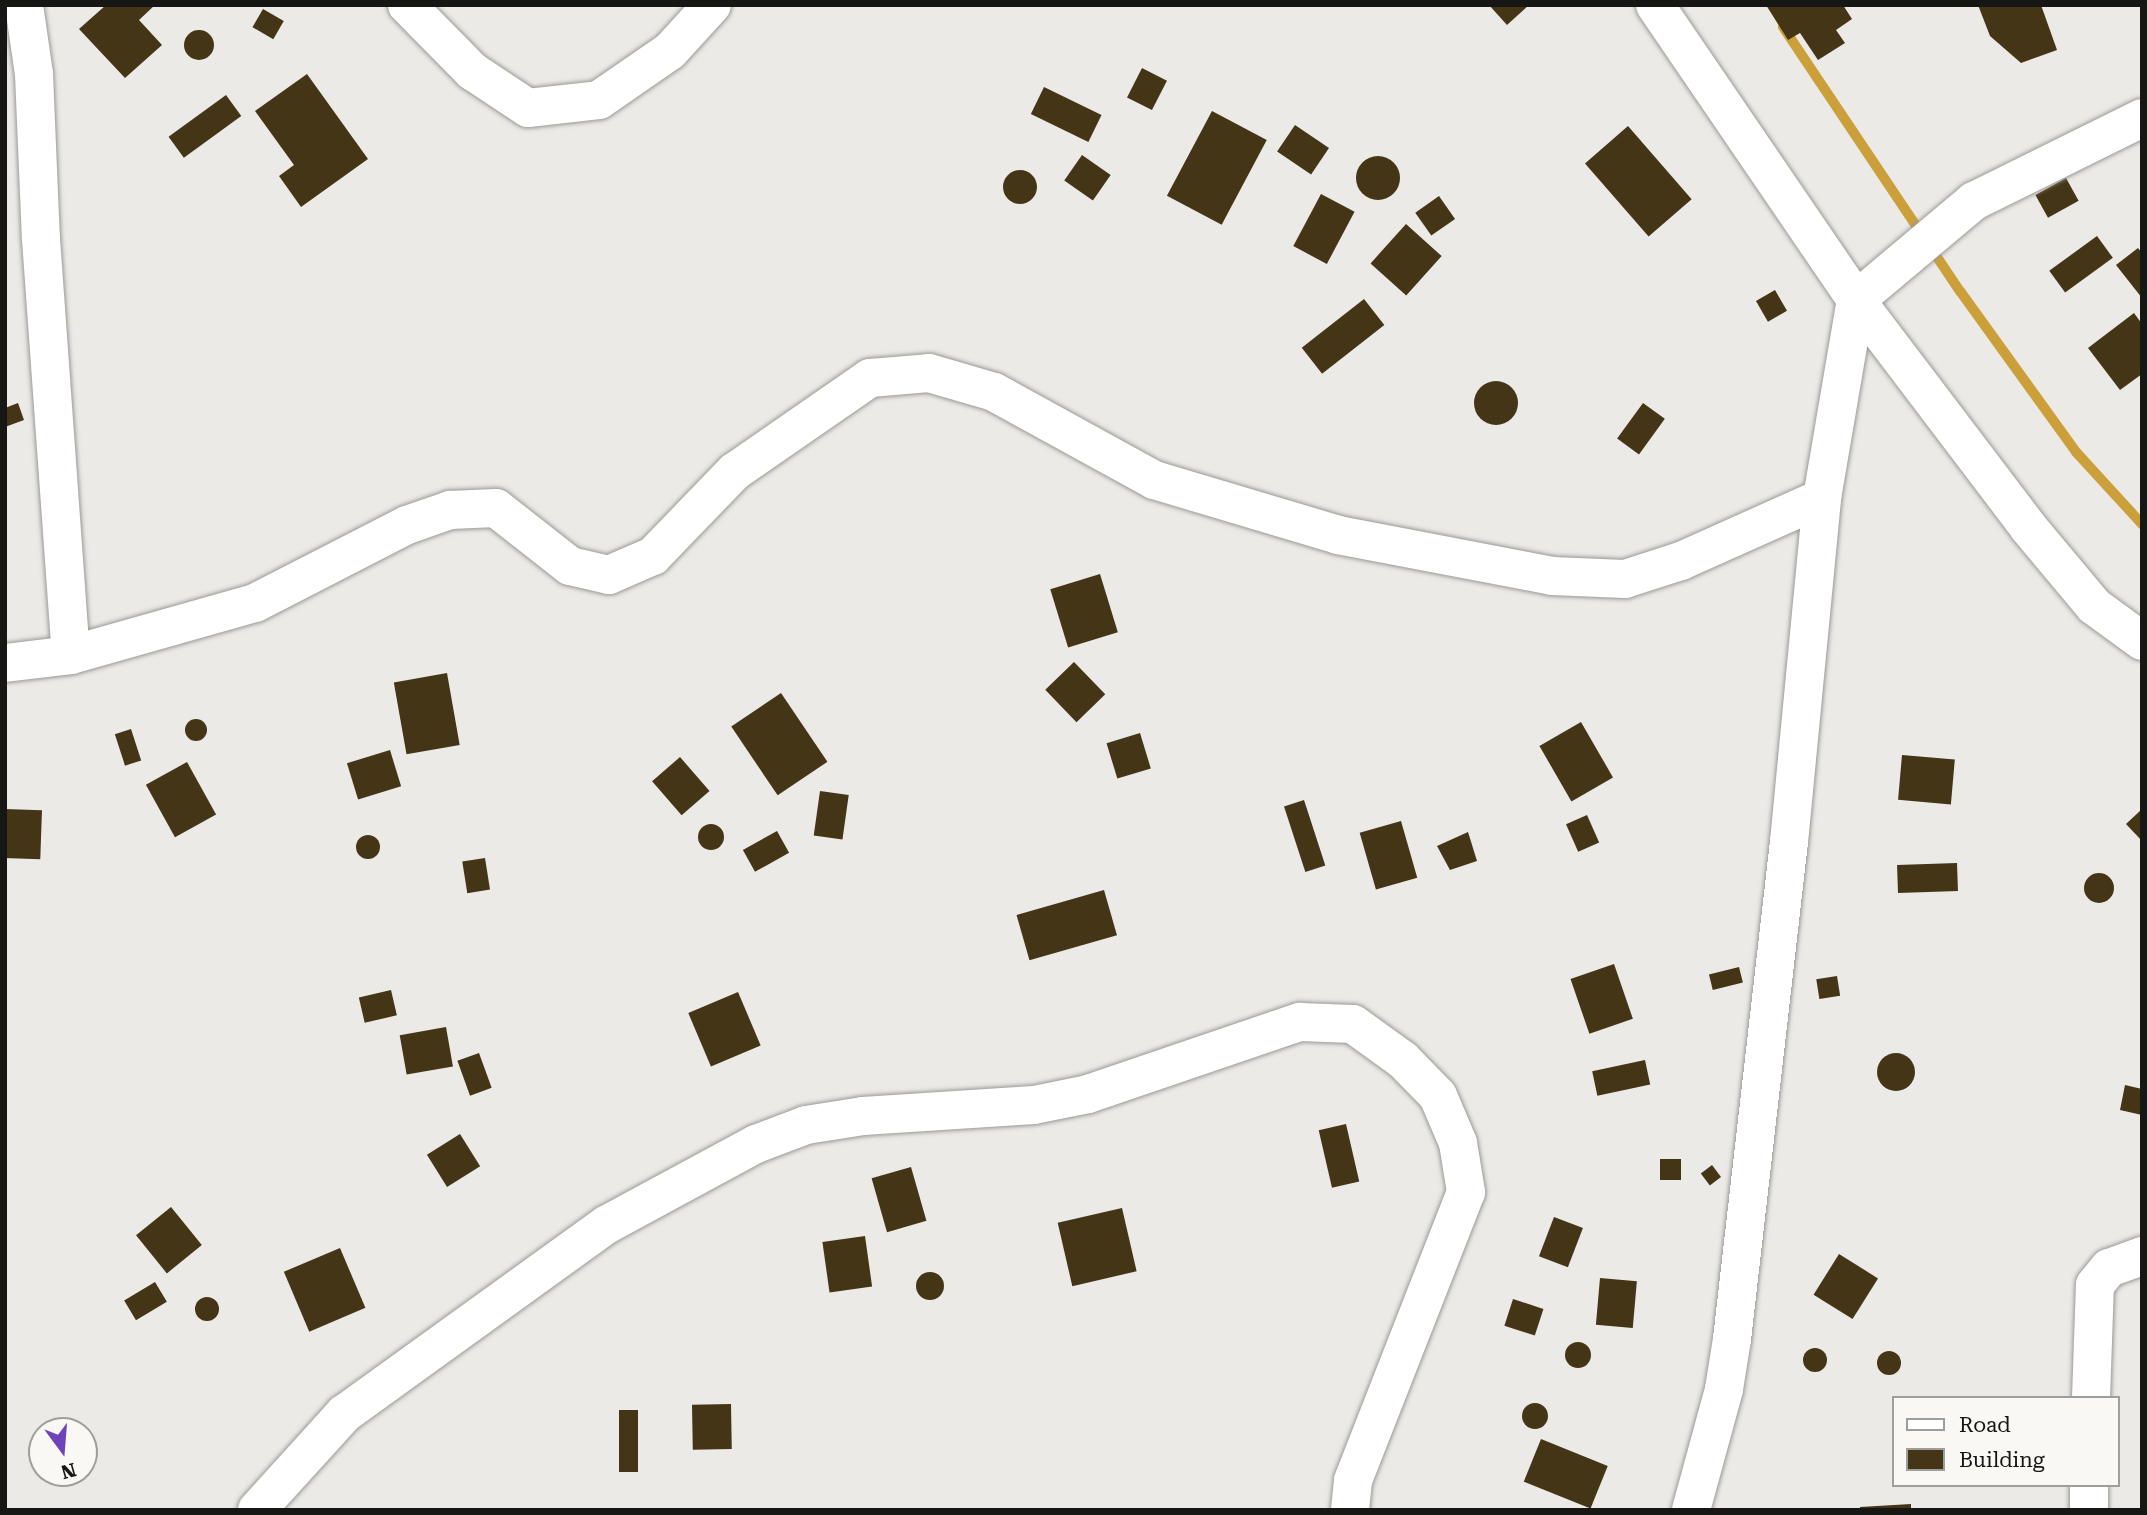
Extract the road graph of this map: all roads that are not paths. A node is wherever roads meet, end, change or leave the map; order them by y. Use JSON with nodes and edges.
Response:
{"nodes":[{"id":1,"x":24,"y":5,"type":"edge"},
{"id":2,"x":407,"y":5,"type":"edge"},
{"id":3,"x":712,"y":5,"type":"edge"},
{"id":4,"x":1655,"y":5,"type":"edge"},
{"id":5,"x":2142,"y":118,"type":"edge"},
{"id":6,"x":1856,"y":300,"type":"junction"},
{"id":7,"x":1822,"y":498,"type":"junction"},
{"id":8,"x":2142,"y":641,"type":"edge"},
{"id":9,"x":71,"y":655,"type":"junction"},
{"id":10,"x":5,"y":663,"type":"edge"},
{"id":11,"x":2142,"y":1256,"type":"edge"},
{"id":12,"x":2091,"y":1396,"type":"edge"},
{"id":13,"x":2089,"y":1487,"type":"edge"},
{"id":14,"x":257,"y":1510,"type":"edge"},
{"id":15,"x":1350,"y":1510,"type":"edge"},
{"id":16,"x":1691,"y":1510,"type":"edge"},
{"id":17,"x":2089,"y":1510,"type":"edge"}],
"edges":[{"from":1,"to":9,"type":"street"},
{"from":2,"to":3,"type":"street"},
{"from":4,"to":6,"type":"street"},
{"from":5,"to":6,"type":"street"},
{"from":6,"to":7,"type":"street"},
{"from":6,"to":8,"type":"street"},
{"from":7,"to":9,"type":"street"},
{"from":7,"to":16,"type":"street"},
{"from":9,"to":10,"type":"street"},
{"from":11,"to":12,"type":"street"},
{"from":13,"to":17,"type":"street"},
{"from":14,"to":15,"type":"street"}]}
